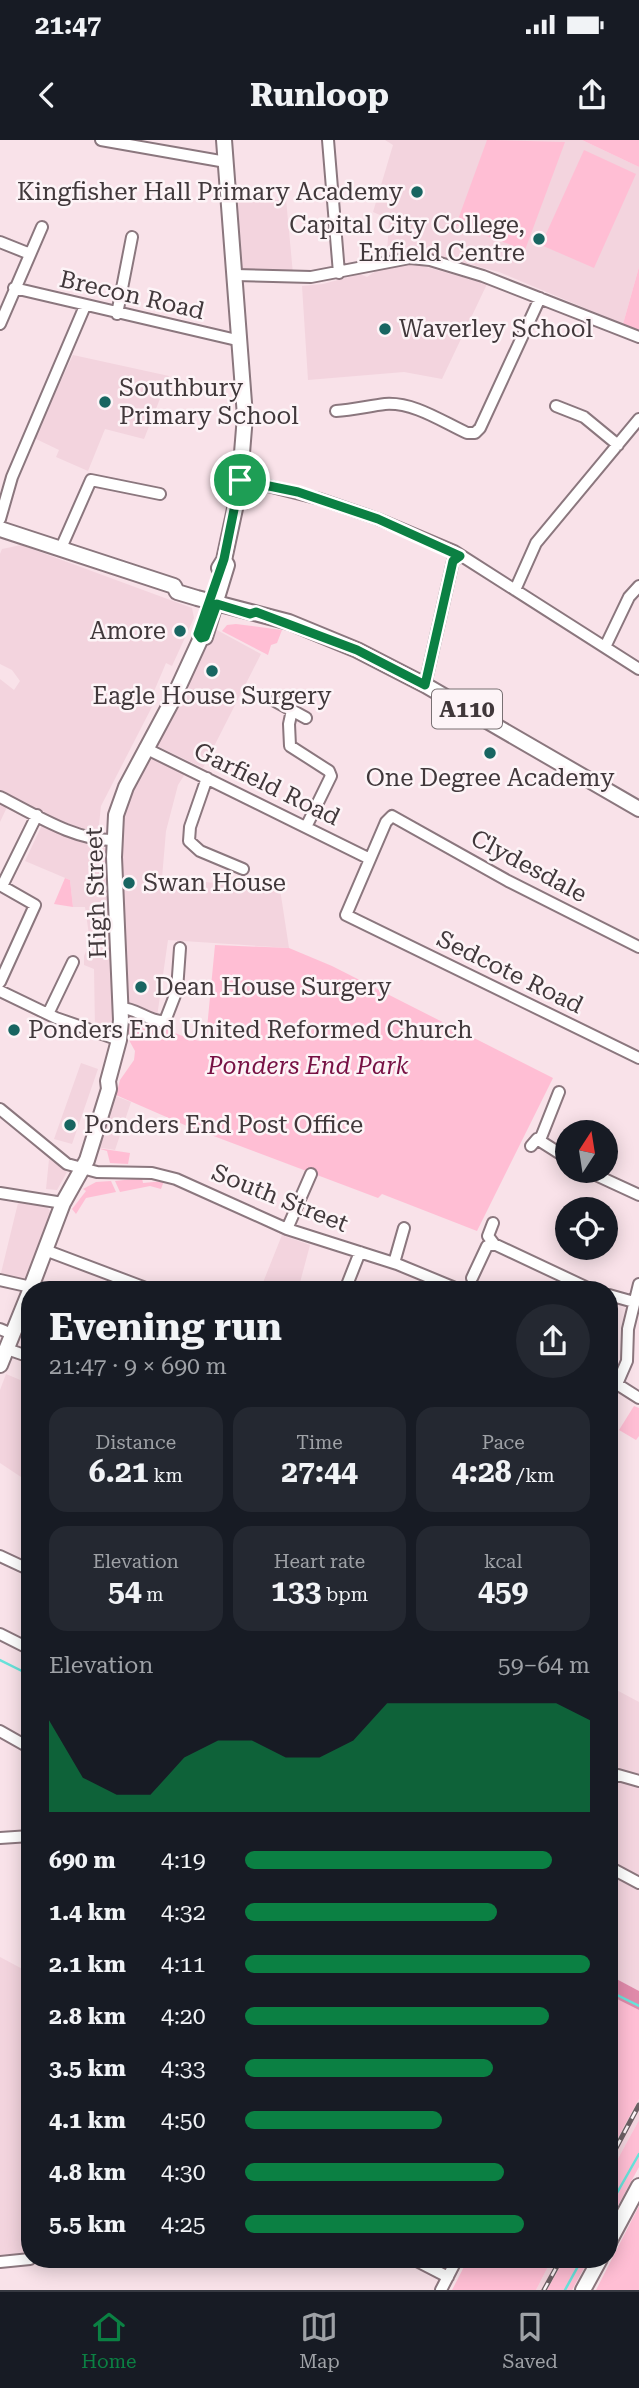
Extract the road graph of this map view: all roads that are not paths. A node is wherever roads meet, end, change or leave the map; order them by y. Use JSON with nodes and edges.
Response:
{"nodes":[{"id":1,"x":101,"y":140,"type":"edge"},
{"id":2,"x":224,"y":140,"type":"edge"},
{"id":3,"x":328,"y":140,"type":"edge"},
{"id":4,"x":226,"y":162,"type":"junction"},
{"id":5,"x":43,"y":227,"type":"dead end"},
{"id":6,"x":132,"y":237,"type":"dead end"},
{"id":7,"x":0,"y":242,"type":"edge"},
{"id":8,"x":30,"y":254,"type":"junction"},
{"id":9,"x":339,"y":273,"type":"junction"},
{"id":10,"x":235,"y":275,"type":"junction"},
{"id":11,"x":14,"y":288,"type":"junction"},
{"id":12,"x":540,"y":298,"type":"junction"},
{"id":13,"x":85,"y":306,"type":"junction"},
{"id":14,"x":117,"y":314,"type":"junction"},
{"id":15,"x":0,"y":324,"type":"edge"},
{"id":16,"x":639,"y":337,"type":"edge"},
{"id":17,"x":241,"y":341,"type":"junction"},
{"id":18,"x":556,"y":406,"type":"dead end"},
{"id":19,"x":336,"y":411,"type":"dead end"},
{"id":20,"x":639,"y":419,"type":"edge"},
{"id":21,"x":618,"y":445,"type":"junction"},
{"id":22,"x":240,"y":480,"type":"junction"},
{"id":23,"x":160,"y":494,"type":"dead end"},
{"id":24,"x":1,"y":513,"type":"edge"},
{"id":25,"x":0,"y":529,"type":"edge"},
{"id":26,"x":61,"y":548,"type":"junction"},
{"id":27,"x":460,"y":556,"type":"junction"},
{"id":28,"x":639,"y":586,"type":"edge"},
{"id":29,"x":515,"y":590,"type":"junction"},
{"id":30,"x":214,"y":598,"type":"junction"},
{"id":31,"x":605,"y":647,"type":"junction"},
{"id":32,"x":639,"y":669,"type":"edge"},
{"id":33,"x":425,"y":685,"type":"junction"},
{"id":34,"x":275,"y":701,"type":"dead end"},
{"id":35,"x":292,"y":710,"type":"junction"},
{"id":36,"x":306,"y":718,"type":"dead end"},
{"id":37,"x":145,"y":748,"type":"junction"},
{"id":38,"x":207,"y":778,"type":"junction"},
{"id":39,"x":0,"y":797,"type":"edge"},
{"id":40,"x":639,"y":809,"type":"edge"},
{"id":41,"x":37,"y":815,"type":"junction"},
{"id":42,"x":307,"y":825,"type":"junction"},
{"id":43,"x":114,"y":841,"type":"junction"},
{"id":44,"x":370,"y":859,"type":"junction"},
{"id":45,"x":243,"y":869,"type":"dead end"},
{"id":46,"x":1,"y":885,"type":"edge"},
{"id":47,"x":639,"y":947,"type":"edge"},
{"id":48,"x":180,"y":948,"type":"dead end"},
{"id":49,"x":73,"y":962,"type":"dead end"},
{"id":50,"x":0,"y":982,"type":"edge"},
{"id":51,"x":0,"y":991,"type":"edge"},
{"id":52,"x":121,"y":1008,"type":"junction"},
{"id":53,"x":48,"y":1014,"type":"junction"},
{"id":54,"x":119,"y":1040,"type":"junction"},
{"id":55,"x":639,"y":1058,"type":"edge"},
{"id":56,"x":559,"y":1092,"type":"dead end"},
{"id":57,"x":0,"y":1109,"type":"edge"},
{"id":58,"x":555,"y":1152,"type":"edge"},
{"id":59,"x":80,"y":1168,"type":"junction"},
{"id":60,"x":310,"y":1174,"type":"dead end"},
{"id":61,"x":613,"y":1183,"type":"edge"},
{"id":62,"x":0,"y":1194,"type":"edge"},
{"id":63,"x":639,"y":1195,"type":"edge"},
{"id":64,"x":63,"y":1203,"type":"junction"},
{"id":65,"x":493,"y":1223,"type":"dead end"},
{"id":66,"x":404,"y":1228,"type":"dead end"},
{"id":67,"x":287,"y":1229,"type":"junction"},
{"id":68,"x":494,"y":1244,"type":"junction"},
{"id":69,"x":46,"y":1250,"type":"junction"},
{"id":70,"x":360,"y":1252,"type":"junction"},
{"id":71,"x":394,"y":1263,"type":"junction"},
{"id":72,"x":472,"y":1278,"type":"dead end"},
{"id":73,"x":0,"y":1280,"type":"edge"},
{"id":74,"x":33,"y":1281,"type":"edge"},
{"id":75,"x":127,"y":1281,"type":"edge"},
{"id":76,"x":349,"y":1281,"type":"edge"},
{"id":77,"x":436,"y":1281,"type":"edge"},
{"id":78,"x":573,"y":1281,"type":"edge"},
{"id":79,"x":639,"y":1284,"type":"edge"},
{"id":80,"x":21,"y":1286,"type":"edge"},
{"id":81,"x":618,"y":1298,"type":"edge"},
{"id":82,"x":634,"y":1302,"type":"junction"},
{"id":83,"x":21,"y":1305,"type":"edge"},
{"id":84,"x":6,"y":1331,"type":"edge"},
{"id":85,"x":6,"y":1349,"type":"junction"},
{"id":86,"x":21,"y":1354,"type":"edge"},
{"id":87,"x":0,"y":1365,"type":"edge"},
{"id":88,"x":618,"y":1374,"type":"edge"},
{"id":89,"x":618,"y":1384,"type":"edge"},
{"id":90,"x":639,"y":1398,"type":"edge"},
{"id":91,"x":0,"y":1556,"type":"edge"},
{"id":92,"x":21,"y":1566,"type":"edge"},
{"id":93,"x":0,"y":1634,"type":"edge"},
{"id":94,"x":21,"y":1644,"type":"edge"},
{"id":95,"x":0,"y":1731,"type":"edge"},
{"id":96,"x":21,"y":1743,"type":"edge"},
{"id":97,"x":618,"y":1775,"type":"edge"},
{"id":98,"x":639,"y":1782,"type":"edge"},
{"id":99,"x":21,"y":1837,"type":"edge"},
{"id":100,"x":0,"y":1838,"type":"edge"},
{"id":101,"x":618,"y":1872,"type":"edge"},
{"id":102,"x":639,"y":1884,"type":"edge"},
{"id":103,"x":639,"y":2186,"type":"edge"},
{"id":104,"x":618,"y":2225,"type":"edge"},
{"id":105,"x":21,"y":2260,"type":"edge"},
{"id":106,"x":0,"y":2262,"type":"edge"},
{"id":107,"x":430,"y":2268,"type":"edge"},
{"id":108,"x":452,"y":2268,"type":"edge"},
{"id":109,"x":595,"y":2268,"type":"edge"},
{"id":110,"x":448,"y":2277,"type":"junction"},
{"id":111,"x":441,"y":2290,"type":"edge"},
{"id":112,"x":583,"y":2290,"type":"edge"}],
"edges":[{"from":1,"to":4,"type":"street"},
{"from":2,"to":4,"type":"main road","name":"High Street"},
{"from":3,"to":9,"type":"street"},
{"from":4,"to":10,"type":"main road","name":"High Street"},
{"from":5,"to":8,"type":"street"},
{"from":6,"to":14,"type":"street"},
{"from":7,"to":8,"type":"street"},
{"from":8,"to":11,"type":"street"},
{"from":9,"to":10,"type":"street"},
{"from":9,"to":12,"type":"street"},
{"from":10,"to":17,"type":"main road","name":"High Street"},
{"from":11,"to":13,"type":"street","name":"Brecon Road"},
{"from":11,"to":15,"type":"street"},
{"from":12,"to":16,"type":"street"},
{"from":12,"to":19,"type":"street"},
{"from":13,"to":14,"type":"street","name":"Brecon Road"},
{"from":13,"to":24,"type":"street"},
{"from":14,"to":17,"type":"street","name":"Brecon Road"},
{"from":17,"to":22,"type":"main road","name":"High Street"},
{"from":18,"to":21,"type":"street"},
{"from":20,"to":21,"type":"street"},
{"from":21,"to":29,"type":"street"},
{"from":22,"to":27,"type":"street"},
{"from":22,"to":30,"type":"main road","name":"High Street"},
{"from":23,"to":26,"type":"street"},
{"from":25,"to":26,"type":"main road","number":"A110"},
{"from":26,"to":30,"type":"main road","number":"A110"},
{"from":27,"to":29,"type":"street"},
{"from":27,"to":33,"type":"street"},
{"from":28,"to":31,"type":"street"},
{"from":29,"to":31,"type":"street"},
{"from":30,"to":33,"type":"main road","number":"A110"},
{"from":30,"to":37,"type":"main road","name":"High Street"},
{"from":31,"to":32,"type":"street"},
{"from":33,"to":40,"type":"main road","number":"A110"},
{"from":34,"to":35,"type":"street"},
{"from":35,"to":36,"type":"street"},
{"from":35,"to":42,"type":"street"},
{"from":37,"to":38,"type":"street","name":"Garfield Road"},
{"from":37,"to":43,"type":"main road","name":"High Street"},
{"from":38,"to":42,"type":"street","name":"Garfield Road"},
{"from":38,"to":45,"type":"street"},
{"from":39,"to":41,"type":"street"},
{"from":41,"to":43,"type":"street"},
{"from":41,"to":46,"type":"street"},
{"from":42,"to":44,"type":"street","name":"Garfield Road"},
{"from":43,"to":52,"type":"main road","name":"High Street"},
{"from":44,"to":47,"type":"street","name":"Clydesdale"},
{"from":44,"to":55,"type":"street","name":"Sedcote Road"},
{"from":46,"to":50,"type":"street"},
{"from":48,"to":52,"type":"street"},
{"from":49,"to":53,"type":"street"},
{"from":51,"to":53,"type":"street"},
{"from":52,"to":54,"type":"main road","name":"High Street"},
{"from":53,"to":54,"type":"street"},
{"from":54,"to":59,"type":"main road","name":"High Street"},
{"from":56,"to":58,"type":"street"},
{"from":57,"to":59,"type":"street","name":"South Street"},
{"from":59,"to":64,"type":"main road","name":"High Street"},
{"from":59,"to":67,"type":"street","name":"South Street"},
{"from":60,"to":67,"type":"street"},
{"from":61,"to":63,"type":"street"},
{"from":62,"to":64,"type":"street"},
{"from":64,"to":69,"type":"main road","name":"High Street"},
{"from":65,"to":68,"type":"street"},
{"from":66,"to":71,"type":"street"},
{"from":67,"to":70,"type":"street","name":"South Street"},
{"from":68,"to":72,"type":"street"},
{"from":68,"to":78,"type":"street"},
{"from":69,"to":74,"type":"main road","name":"High Street"},
{"from":69,"to":75,"type":"street"},
{"from":70,"to":71,"type":"street","name":"South Street"},
{"from":70,"to":76,"type":"street"},
{"from":71,"to":77,"type":"street","name":"South Street"},
{"from":73,"to":80,"type":"street"},
{"from":79,"to":82,"type":"street"},
{"from":81,"to":82,"type":"street"},
{"from":82,"to":88,"type":"street"},
{"from":83,"to":84,"type":"main road","name":"High Street"},
{"from":84,"to":85,"type":"main road","name":"High Street"},
{"from":85,"to":86,"type":"street"},
{"from":85,"to":87,"type":"main road","name":"High Street"},
{"from":89,"to":90,"type":"street"},
{"from":91,"to":92,"type":"street"},
{"from":93,"to":94,"type":"street"},
{"from":95,"to":96,"type":"street"},
{"from":97,"to":98,"type":"street"},
{"from":99,"to":100,"type":"street"},
{"from":101,"to":102,"type":"street"},
{"from":103,"to":104,"type":"main road"},
{"from":105,"to":106,"type":"street"},
{"from":107,"to":110,"type":"street"},
{"from":108,"to":110,"type":"street"},
{"from":109,"to":112,"type":"main road"},
{"from":110,"to":111,"type":"street"}]}
